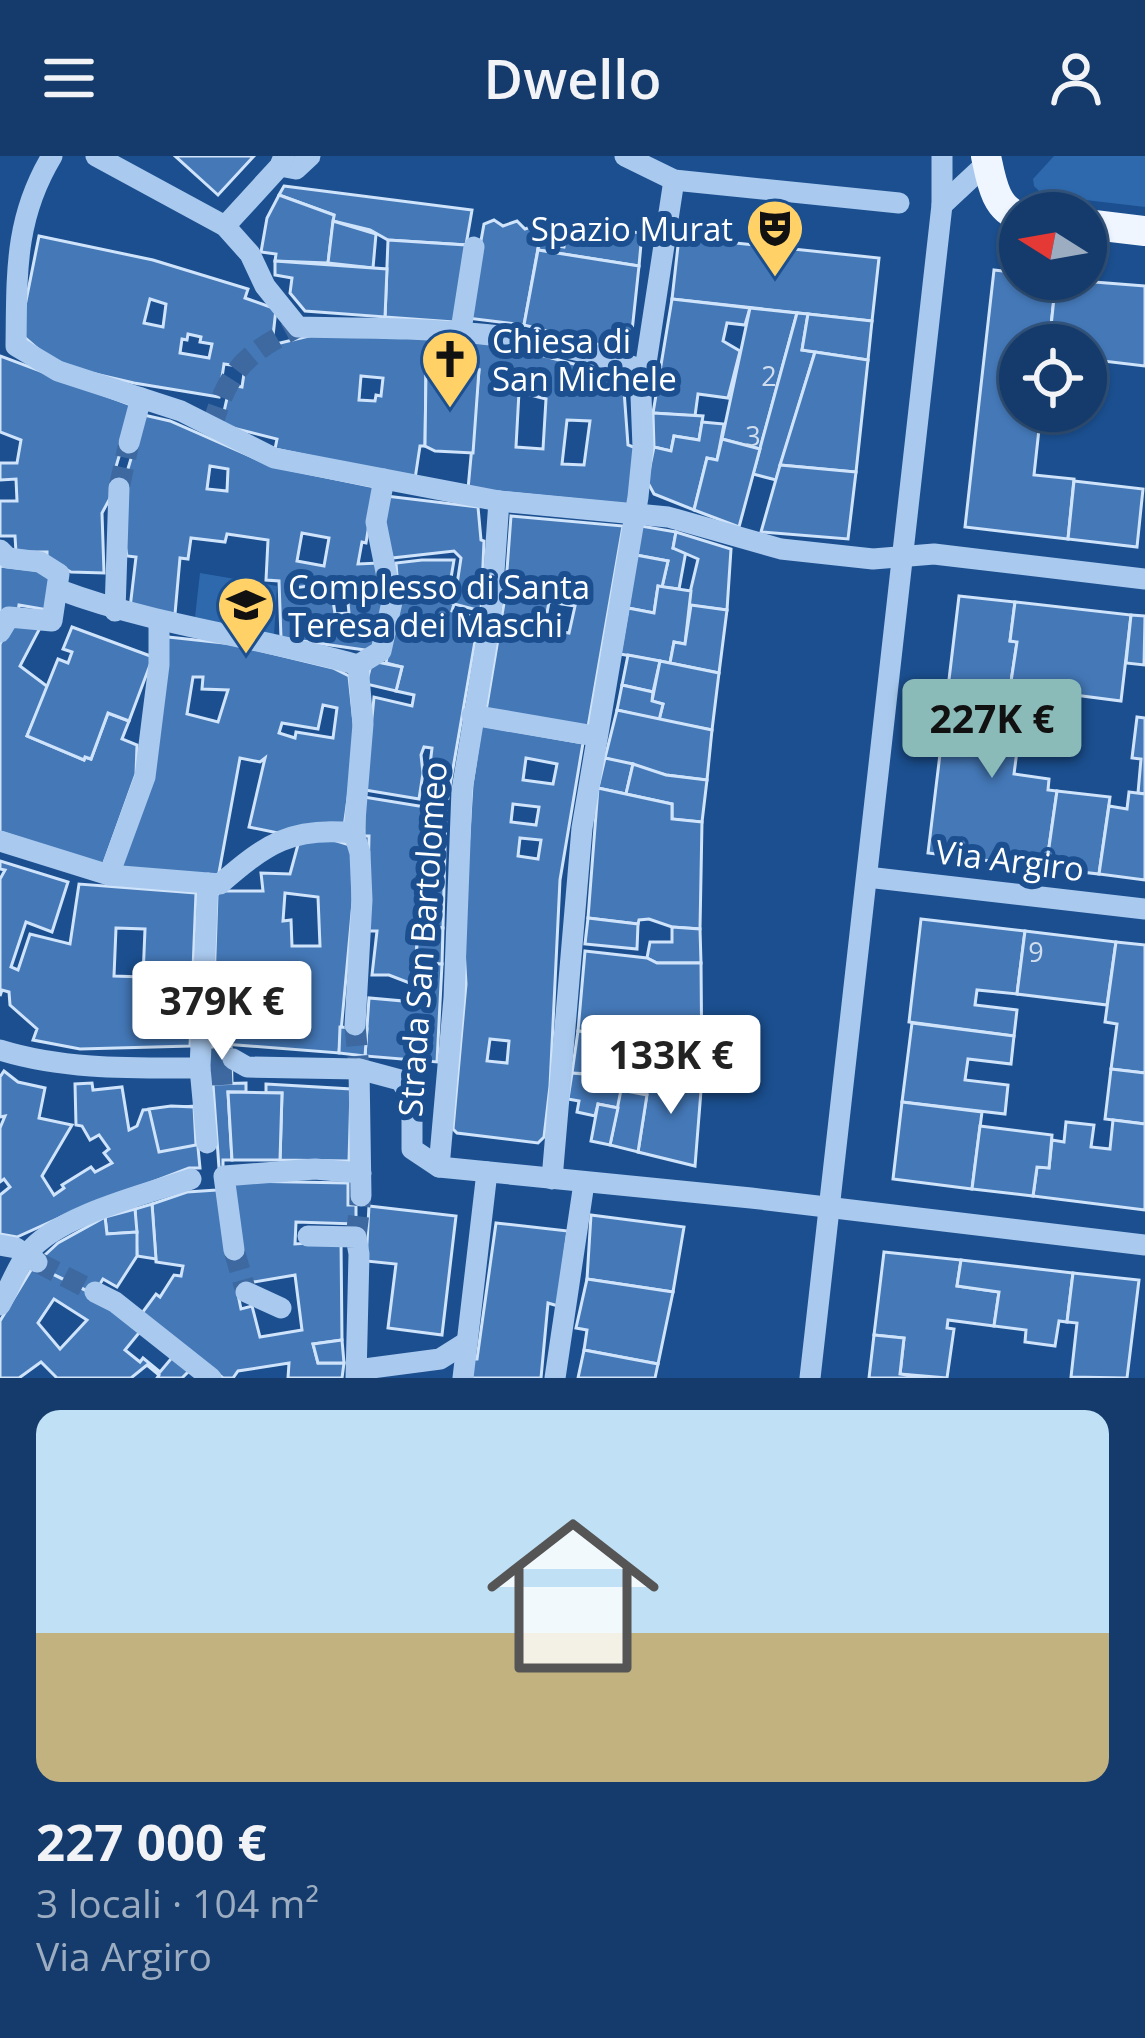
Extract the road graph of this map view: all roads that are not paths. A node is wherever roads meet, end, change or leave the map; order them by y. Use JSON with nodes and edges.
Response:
{"nodes":[{"id":1,"x":52,"y":156,"type":"edge"},
{"id":2,"x":96,"y":156,"type":"edge"},
{"id":3,"x":310,"y":156,"type":"edge"},
{"id":4,"x":625,"y":156,"type":"edge"},
{"id":5,"x":942,"y":156,"type":"edge"},
{"id":6,"x":990,"y":158,"type":"edge"},
{"id":7,"x":282,"y":161,"type":"edge"},
{"id":8,"x":674,"y":180,"type":"junction"},
{"id":9,"x":999,"y":199,"type":"edge"},
{"id":10,"x":899,"y":203,"type":"dead end"},
{"id":11,"x":942,"y":206,"type":"junction"},
{"id":12,"x":225,"y":226,"type":"junction"},
{"id":13,"x":1107,"y":226,"type":"edge"},
{"id":14,"x":1145,"y":231,"type":"edge"},
{"id":15,"x":9,"y":237,"type":"edge"},
{"id":16,"x":474,"y":247,"type":"dead end"},
{"id":17,"x":460,"y":329,"type":"junction"},
{"id":18,"x":646,"y":371,"type":"junction"},
{"id":19,"x":141,"y":398,"type":"junction"},
{"id":20,"x":129,"y":443,"type":"tunnel mouth"},
{"id":21,"x":384,"y":479,"type":"junction"},
{"id":22,"x":119,"y":488,"type":"tunnel mouth"},
{"id":23,"x":499,"y":501,"type":"junction"},
{"id":24,"x":634,"y":513,"type":"junction"},
{"id":25,"x":0,"y":550,"type":"edge"},
{"id":26,"x":903,"y":557,"type":"junction"},
{"id":27,"x":1145,"y":579,"type":"edge"},
{"id":28,"x":60,"y":590,"type":"junction"},
{"id":29,"x":115,"y":611,"type":"junction"},
{"id":30,"x":168,"y":622,"type":"junction"},
{"id":31,"x":0,"y":632,"type":"edge"},
{"id":32,"x":358,"y":665,"type":"junction"},
{"id":33,"x":472,"y":716,"type":"junction"},
{"id":34,"x":595,"y":736,"type":"junction"},
{"id":35,"x":354,"y":833,"type":"junction"},
{"id":36,"x":0,"y":841,"type":"edge"},
{"id":37,"x":109,"y":875,"type":"junction"},
{"id":38,"x":867,"y":877,"type":"junction"},
{"id":39,"x":214,"y":884,"type":"junction"},
{"id":40,"x":1145,"y":909,"type":"edge"},
{"id":41,"x":355,"y":1025,"type":"tunnel mouth"},
{"id":42,"x":0,"y":1050,"type":"edge"},
{"id":43,"x":223,"y":1067,"type":"junction"},
{"id":44,"x":359,"y":1069,"type":"junction"},
{"id":45,"x":207,"y":1143,"type":"dead end"},
{"id":46,"x":439,"y":1166,"type":"junction"},
{"id":47,"x":487,"y":1172,"type":"junction"},
{"id":48,"x":191,"y":1179,"type":"dead end"},
{"id":49,"x":552,"y":1179,"type":"junction"},
{"id":50,"x":584,"y":1183,"type":"junction"},
{"id":51,"x":830,"y":1208,"type":"junction"},
{"id":52,"x":308,"y":1236,"type":"dead end"},
{"id":53,"x":0,"y":1245,"type":"edge"},
{"id":54,"x":1145,"y":1245,"type":"edge"},
{"id":55,"x":234,"y":1250,"type":"tunnel mouth"},
{"id":56,"x":32,"y":1259,"type":"junction"},
{"id":57,"x":95,"y":1292,"type":"tunnel mouth"},
{"id":58,"x":246,"y":1292,"type":"dead end"},
{"id":59,"x":0,"y":1305,"type":"edge"},
{"id":60,"x":280,"y":1308,"type":"dead end"},
{"id":61,"x":467,"y":1342,"type":"junction"},
{"id":62,"x":357,"y":1374,"type":"edge"},
{"id":63,"x":211,"y":1378,"type":"edge"},
{"id":64,"x":463,"y":1378,"type":"edge"},
{"id":65,"x":555,"y":1378,"type":"edge"},
{"id":66,"x":810,"y":1378,"type":"edge"}],
"edges":[{"from":1,"to":15,"type":"street"},
{"from":2,"to":12,"type":"street"},
{"from":3,"to":7,"type":"street"},
{"from":4,"to":8,"type":"street"},
{"from":5,"to":11,"type":"street"},
{"from":6,"to":9,"type":"main road"},
{"from":6,"to":11,"type":"street"},
{"from":7,"to":12,"type":"street"},
{"from":8,"to":10,"type":"street"},
{"from":8,"to":18,"type":"street"},
{"from":11,"to":26,"type":"street"},
{"from":12,"to":17,"type":"street"},
{"from":13,"to":14,"type":"main road"},
{"from":15,"to":19,"type":"street"},
{"from":16,"to":17,"type":"street"},
{"from":17,"to":18,"type":"street"},
{"from":18,"to":24,"type":"street"},
{"from":19,"to":20,"type":"street"},
{"from":19,"to":21,"type":"street"},
{"from":21,"to":23,"type":"street"},
{"from":21,"to":32,"type":"street"},
{"from":22,"to":29,"type":"street"},
{"from":23,"to":24,"type":"street"},
{"from":23,"to":33,"type":"street","name":"Strada San Bartolomeo"},
{"from":24,"to":26,"type":"street"},
{"from":24,"to":34,"type":"street"},
{"from":25,"to":28,"type":"street"},
{"from":26,"to":27,"type":"street"},
{"from":26,"to":38,"type":"street"},
{"from":28,"to":29,"type":"street"},
{"from":28,"to":31,"type":"street"},
{"from":29,"to":30,"type":"street"},
{"from":30,"to":32,"type":"street"},
{"from":30,"to":37,"type":"street"},
{"from":32,"to":35,"type":"street"},
{"from":33,"to":34,"type":"street"},
{"from":33,"to":46,"type":"street","name":"Strada San Bartolomeo"},
{"from":34,"to":49,"type":"street"},
{"from":35,"to":39,"type":"street"},
{"from":35,"to":41,"type":"street"},
{"from":36,"to":37,"type":"street"},
{"from":37,"to":39,"type":"street"},
{"from":38,"to":40,"type":"street","name":"Via Argiro"},
{"from":38,"to":51,"type":"street"},
{"from":39,"to":43,"type":"street"},
{"from":42,"to":43,"type":"street"},
{"from":43,"to":44,"type":"street"},
{"from":43,"to":45,"type":"street"},
{"from":44,"to":46,"type":"street"},
{"from":44,"to":55,"type":"street"},
{"from":46,"to":47,"type":"street"},
{"from":47,"to":49,"type":"street"},
{"from":47,"to":61,"type":"street"},
{"from":48,"to":56,"type":"street"},
{"from":49,"to":50,"type":"street"},
{"from":50,"to":51,"type":"street"},
{"from":50,"to":65,"type":"street"},
{"from":51,"to":54,"type":"street"},
{"from":51,"to":66,"type":"street"},
{"from":52,"to":62,"type":"street"},
{"from":53,"to":56,"type":"street"},
{"from":56,"to":59,"type":"street"},
{"from":57,"to":63,"type":"street"},
{"from":58,"to":60,"type":"street"},
{"from":61,"to":62,"type":"street"},
{"from":61,"to":64,"type":"street"}]}
